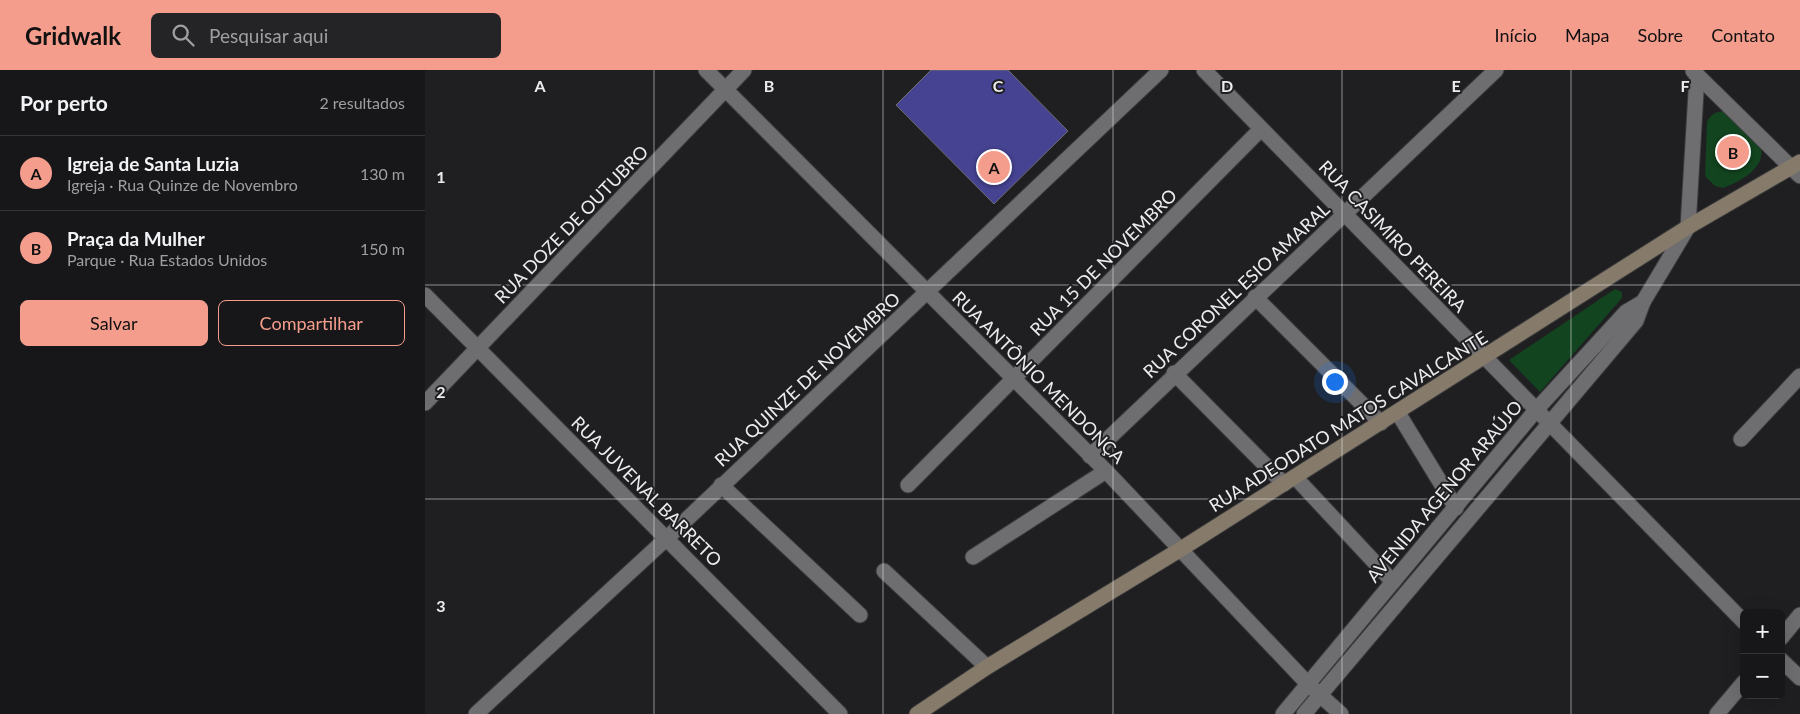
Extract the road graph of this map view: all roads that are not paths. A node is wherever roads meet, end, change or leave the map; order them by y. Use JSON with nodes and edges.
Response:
{"nodes":[{"id":1,"x":706,"y":70,"type":"edge"},
{"id":2,"x":744,"y":70,"type":"edge"},
{"id":3,"x":1161,"y":70,"type":"edge"},
{"id":4,"x":1204,"y":70,"type":"edge"},
{"id":5,"x":1496,"y":70,"type":"edge"},
{"id":6,"x":1695,"y":73,"type":"edge"},
{"id":7,"x":726,"y":89,"type":"junction"},
{"id":8,"x":1261,"y":129,"type":"junction"},
{"id":9,"x":1797,"y":169,"type":"edge"},
{"id":10,"x":1345,"y":213,"type":"junction"},
{"id":11,"x":1688,"y":227,"type":"junction"},
{"id":12,"x":928,"y":292,"type":"junction"},
{"id":13,"x":425,"y":295,"type":"edge"},
{"id":14,"x":1255,"y":297,"type":"junction"},
{"id":15,"x":1643,"y":302,"type":"junction"},
{"id":16,"x":479,"y":348,"type":"junction"},
{"id":17,"x":1484,"y":357,"type":"junction"},
{"id":18,"x":1174,"y":373,"type":"junction"},
{"id":19,"x":1800,"y":376,"type":"edge"},
{"id":20,"x":1014,"y":379,"type":"junction"},
{"id":21,"x":425,"y":403,"type":"edge"},
{"id":22,"x":1535,"y":410,"type":"junction"},
{"id":23,"x":1398,"y":413,"type":"junction"},
{"id":24,"x":1381,"y":423,"type":"junction"},
{"id":25,"x":1548,"y":423,"type":"junction"},
{"id":26,"x":1741,"y":439,"type":"dead end"},
{"id":27,"x":1090,"y":456,"type":"junction"},
{"id":28,"x":1106,"y":471,"type":"junction"},
{"id":29,"x":1289,"y":481,"type":"junction"},
{"id":30,"x":721,"y":485,"type":"junction"},
{"id":31,"x":908,"y":485,"type":"dead end"},
{"id":32,"x":1456,"y":508,"type":"junction"},
{"id":33,"x":667,"y":538,"type":"junction"},
{"id":34,"x":1181,"y":549,"type":"junction"},
{"id":35,"x":973,"y":556,"type":"dead end"},
{"id":36,"x":884,"y":570,"type":"dead end"},
{"id":37,"x":1393,"y":582,"type":"junction"},
{"id":38,"x":860,"y":615,"type":"dead end"},
{"id":39,"x":1800,"y":616,"type":"edge"},
{"id":40,"x":1740,"y":618,"type":"edge"},
{"id":41,"x":1785,"y":633,"type":"edge"},
{"id":42,"x":1785,"y":664,"type":"edge"},
{"id":43,"x":987,"y":667,"type":"junction"},
{"id":44,"x":1800,"y":678,"type":"edge"},
{"id":45,"x":1308,"y":684,"type":"junction"},
{"id":46,"x":1740,"y":687,"type":"edge"},
{"id":47,"x":1321,"y":694,"type":"junction"},
{"id":48,"x":477,"y":714,"type":"edge"},
{"id":49,"x":840,"y":714,"type":"edge"},
{"id":50,"x":917,"y":714,"type":"edge"},
{"id":51,"x":1283,"y":714,"type":"edge"},
{"id":52,"x":1304,"y":714,"type":"edge"},
{"id":53,"x":1341,"y":714,"type":"edge"},
{"id":54,"x":1717,"y":714,"type":"edge"}],
"edges":[{"from":1,"to":7,"type":"street","name":"RUA ANTÔNIO MENDONÇA"},
{"from":2,"to":7,"type":"street","name":"RUA DOZE DE OUTUBRO"},
{"from":3,"to":12,"type":"street","name":"RUA QUINZE DE NOVEMBRO"},
{"from":4,"to":8,"type":"street","name":"RUA CASIMIRO PEREIRA"},
{"from":5,"to":10,"type":"street","name":"RUA CORONEL ESIO AMARAL"},
{"from":6,"to":9,"type":"street"},
{"from":6,"to":11,"type":"street","name":"AVENIDA AGENOR ARAÚJO"},
{"from":7,"to":12,"type":"street","name":"RUA ANTÔNIO MENDONÇA"},
{"from":7,"to":16,"type":"street","name":"RUA DOZE DE OUTUBRO"},
{"from":8,"to":10,"type":"street","name":"RUA CASIMIRO PEREIRA"},
{"from":8,"to":20,"type":"street","name":"RUA 15 DE NOVEMBRO"},
{"from":9,"to":11,"type":"main road","name":"RUA ADEODATO MATOS CAVALCANTE"},
{"from":10,"to":14,"type":"street","name":"RUA CORONEL ESIO AMARAL"},
{"from":10,"to":17,"type":"street","name":"RUA CASIMIRO PEREIRA"},
{"from":11,"to":15,"type":"street","name":"AVENIDA AGENOR ARAÚJO"},
{"from":11,"to":17,"type":"main road","name":"RUA ADEODATO MATOS CAVALCANTE"},
{"from":12,"to":20,"type":"street","name":"RUA ANTÔNIO MENDONÇA"},
{"from":12,"to":30,"type":"street","name":"RUA QUINZE DE NOVEMBRO"},
{"from":13,"to":16,"type":"street","name":"RUA JUVENAL BARRETO"},
{"from":14,"to":18,"type":"street","name":"RUA CORONEL ESIO AMARAL"},
{"from":14,"to":24,"type":"street"},
{"from":15,"to":22,"type":"street","name":"AVENIDA AGENOR ARAÚJO"},
{"from":15,"to":25,"type":"street","name":"AVENIDA AGENOR ARAÚJO"},
{"from":16,"to":21,"type":"street","name":"RUA DOZE DE OUTUBRO"},
{"from":16,"to":33,"type":"street","name":"RUA JUVENAL BARRETO"},
{"from":17,"to":22,"type":"street","name":"RUA CASIMIRO PEREIRA"},
{"from":17,"to":23,"type":"main road","name":"RUA ADEODATO MATOS CAVALCANTE"},
{"from":18,"to":27,"type":"street","name":"RUA CORONEL ESIO AMARAL"},
{"from":18,"to":29,"type":"street"},
{"from":19,"to":26,"type":"street"},
{"from":20,"to":27,"type":"street","name":"RUA ANTÔNIO MENDONÇA"},
{"from":20,"to":31,"type":"street","name":"RUA 15 DE NOVEMBRO"},
{"from":22,"to":25,"type":"street","name":"RUA CASIMIRO PEREIRA"},
{"from":22,"to":32,"type":"street","name":"AVENIDA AGENOR ARAÚJO"},
{"from":23,"to":24,"type":"main road","name":"RUA ADEODATO MATOS CAVALCANTE"},
{"from":23,"to":32,"type":"street"},
{"from":24,"to":29,"type":"main road","name":"RUA ADEODATO MATOS CAVALCANTE"},
{"from":25,"to":40,"type":"street","name":"RUA CASIMIRO PEREIRA"},
{"from":25,"to":47,"type":"street","name":"AVENIDA AGENOR ARAÚJO"},
{"from":27,"to":28,"type":"street","name":"RUA ANTÔNIO MENDONÇA"},
{"from":28,"to":34,"type":"street","name":"RUA ANTÔNIO MENDONÇA"},
{"from":28,"to":35,"type":"street"},
{"from":29,"to":34,"type":"main road","name":"RUA ADEODATO MATOS CAVALCANTE"},
{"from":29,"to":37,"type":"street"},
{"from":30,"to":33,"type":"street","name":"RUA QUINZE DE NOVEMBRO"},
{"from":30,"to":38,"type":"street"},
{"from":32,"to":37,"type":"street","name":"AVENIDA AGENOR ARAÚJO"},
{"from":33,"to":48,"type":"street","name":"RUA QUINZE DE NOVEMBRO"},
{"from":33,"to":49,"type":"street","name":"RUA JUVENAL BARRETO"},
{"from":34,"to":43,"type":"main road","name":"RUA ADEODATO MATOS CAVALCANTE"},
{"from":34,"to":45,"type":"street","name":"RUA ANTÔNIO MENDONÇA"},
{"from":36,"to":43,"type":"street"},
{"from":37,"to":45,"type":"street","name":"AVENIDA AGENOR ARAÚJO"},
{"from":39,"to":41,"type":"street"},
{"from":42,"to":44,"type":"street"},
{"from":43,"to":50,"type":"main road","name":"RUA ADEODATO MATOS CAVALCANTE"},
{"from":45,"to":47,"type":"street","name":"RUA ANTÔNIO MENDONÇA"},
{"from":45,"to":51,"type":"street","name":"AVENIDA AGENOR ARAÚJO"},
{"from":46,"to":54,"type":"street"},
{"from":47,"to":52,"type":"street","name":"AVENIDA AGENOR ARAÚJO"},
{"from":47,"to":53,"type":"street","name":"RUA ANTÔNIO MENDONÇA"}]}
